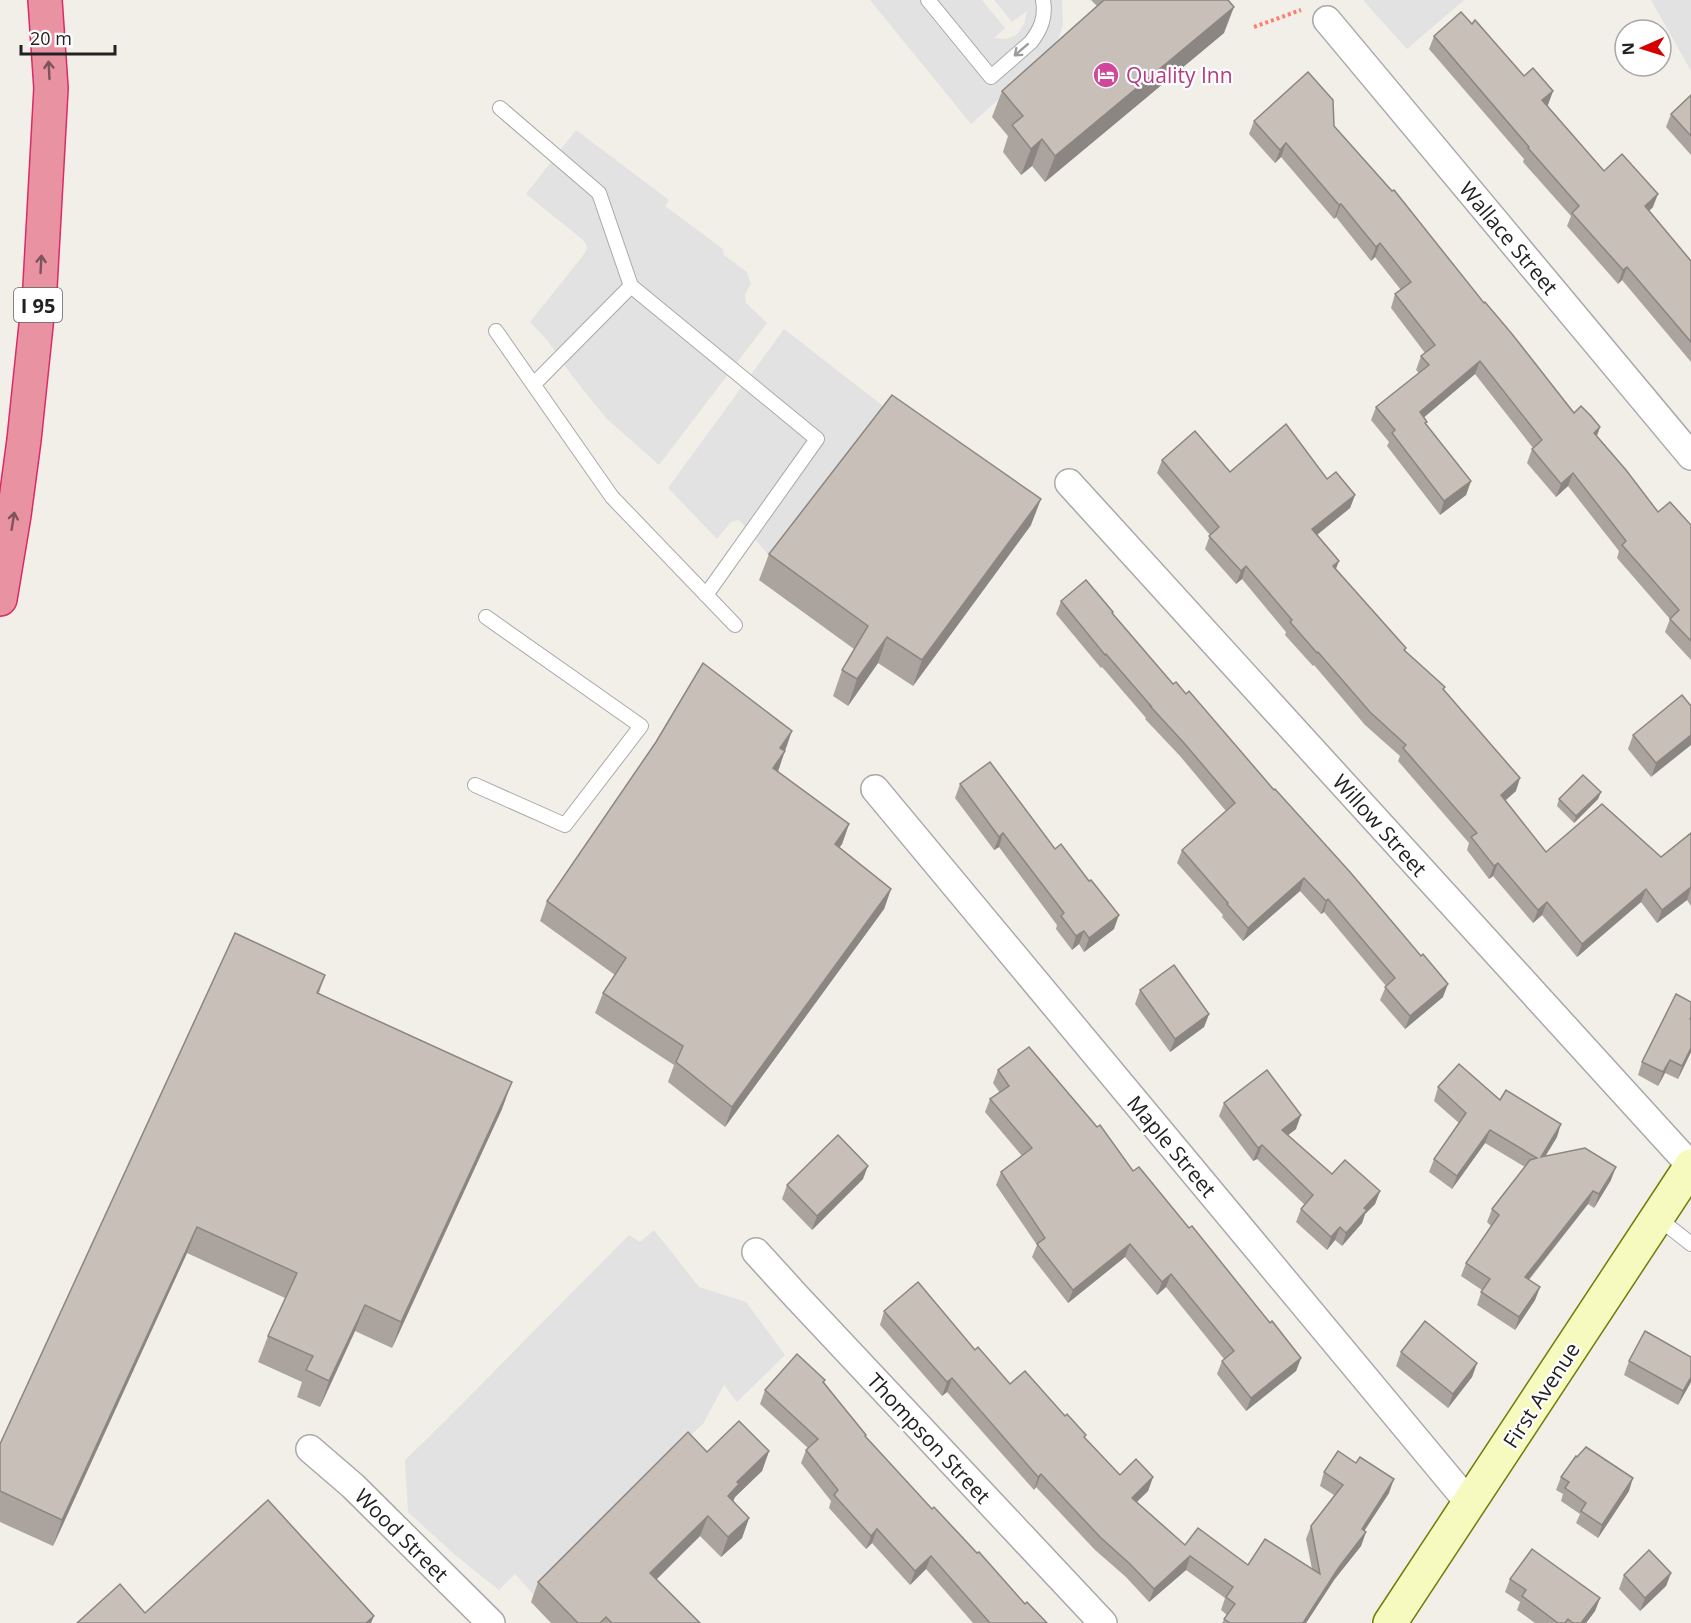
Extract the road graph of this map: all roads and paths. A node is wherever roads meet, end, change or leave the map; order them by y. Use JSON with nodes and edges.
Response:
{"nodes":[{"id":1,"x":928,"y":0,"type":"edge"},
{"id":2,"x":1043,"y":0,"type":"edge"},
{"id":3,"x":46,"y":5,"type":"edge"},
{"id":4,"x":1316,"y":14,"type":"joint"},
{"id":5,"x":1254,"y":27,"type":"dead end"},
{"id":6,"x":500,"y":108,"type":"dead end"},
{"id":7,"x":631,"y":286,"type":"junction"},
{"id":8,"x":496,"y":331,"type":"dead end"},
{"id":9,"x":534,"y":384,"type":"junction"},
{"id":10,"x":1691,"y":456,"type":"edge"},
{"id":11,"x":1068,"y":483,"type":"dead end"},
{"id":12,"x":706,"y":595,"type":"junction"},
{"id":13,"x":0,"y":599,"type":"edge"},
{"id":14,"x":486,"y":617,"type":"dead end"},
{"id":15,"x":735,"y":625,"type":"dead end"},
{"id":16,"x":475,"y":785,"type":"dead end"},
{"id":17,"x":874,"y":789,"type":"dead end"},
{"id":18,"x":1691,"y":1166,"type":"edge"},
{"id":19,"x":1658,"y":1218,"type":"junction"},
{"id":20,"x":1691,"y":1244,"type":"edge"},
{"id":21,"x":756,"y":1252,"type":"dead end"},
{"id":22,"x":310,"y":1449,"type":"dead end"},
{"id":23,"x":1470,"y":1504,"type":"junction"},
{"id":24,"x":491,"y":1623,"type":"edge"},
{"id":25,"x":1103,"y":1623,"type":"edge"},
{"id":26,"x":1390,"y":1623,"type":"edge"}],
"edges":[{"from":2,"to":1,"type":"lane","one_way":true},
{"from":13,"to":3,"type":"highway","number":"I 95","one_way":true},
{"from":4,"to":5,"type":"path"},
{"from":4,"to":10,"type":"street","name":"Wallace Street"},
{"from":6,"to":7,"type":"lane"},
{"from":7,"to":9,"type":"lane"},
{"from":7,"to":12,"type":"lane"},
{"from":8,"to":9,"type":"lane"},
{"from":9,"to":12,"type":"lane"},
{"from":11,"to":18,"type":"street","name":"Willow Street"},
{"from":12,"to":15,"type":"lane"},
{"from":14,"to":16,"type":"lane"},
{"from":17,"to":23,"type":"street","name":"Maple Street"},
{"from":18,"to":19,"type":"main road","name":"First Avenue"},
{"from":19,"to":20,"type":"lane"},
{"from":19,"to":23,"type":"main road","name":"First Avenue"},
{"from":21,"to":25,"type":"street","name":"Thompson Street"},
{"from":22,"to":24,"type":"street","name":"Wood Street"},
{"from":23,"to":26,"type":"main road","name":"First Avenue"}]}
